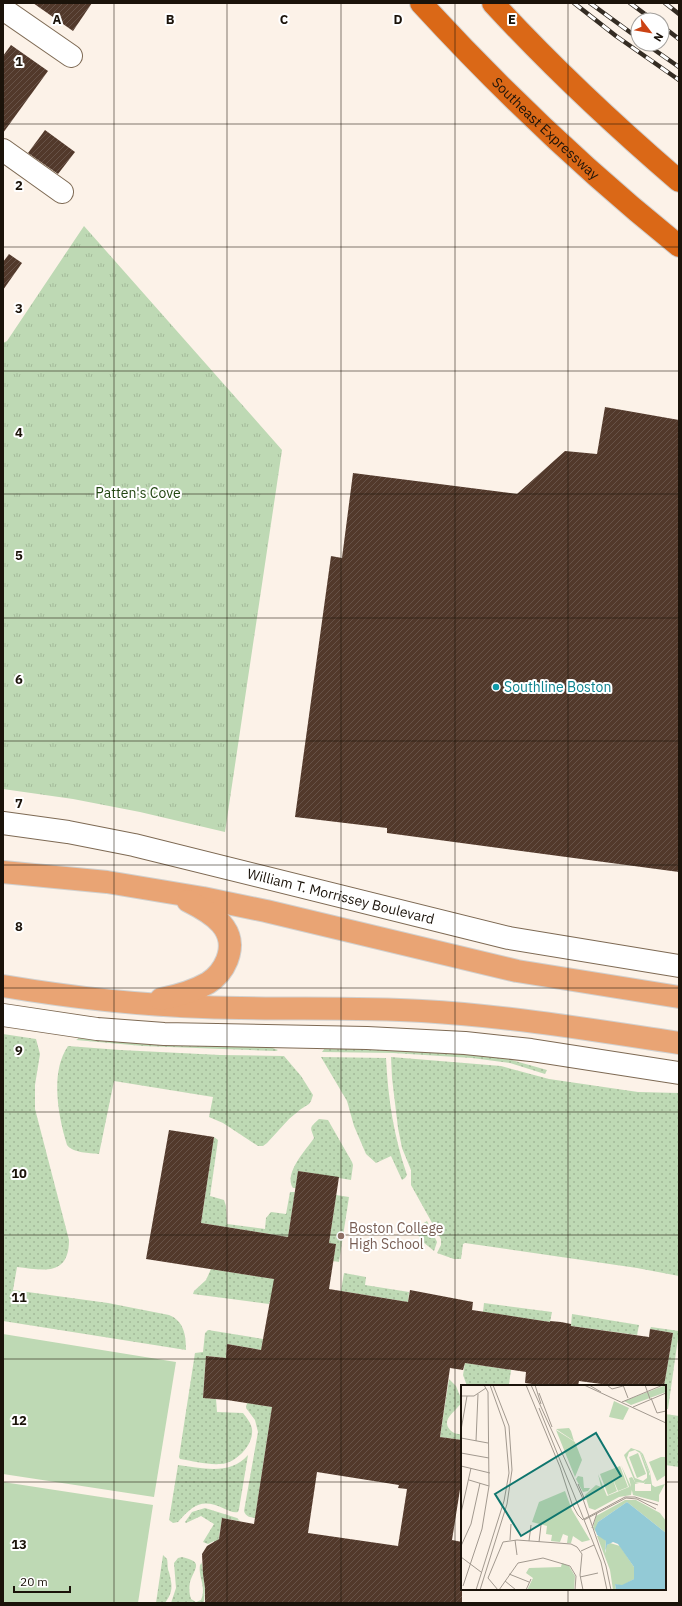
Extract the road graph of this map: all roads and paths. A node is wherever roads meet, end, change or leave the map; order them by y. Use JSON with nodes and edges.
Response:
{"nodes":[{"id":1,"x":421,"y":3,"type":"edge"},
{"id":2,"x":493,"y":3,"type":"edge"},
{"id":3,"x":3,"y":9,"type":"edge"},
{"id":4,"x":72,"y":56,"type":"dead end"},
{"id":5,"x":3,"y":150,"type":"edge"},
{"id":6,"x":679,"y":180,"type":"edge"},
{"id":7,"x":62,"y":192,"type":"dead end"},
{"id":8,"x":679,"y":246,"type":"edge"},
{"id":9,"x":3,"y":823,"type":"edge"},
{"id":10,"x":3,"y":872,"type":"edge"},
{"id":11,"x":168,"y":892,"type":"junction"},
{"id":12,"x":679,"y":966,"type":"edge"},
{"id":13,"x":3,"y":986,"type":"edge"},
{"id":14,"x":679,"y":997,"type":"edge"},
{"id":15,"x":134,"y":1003,"type":"junction"},
{"id":16,"x":3,"y":1015,"type":"edge"},
{"id":17,"x":679,"y":1043,"type":"edge"},
{"id":18,"x":679,"y":1072,"type":"edge"}],
"edges":[{"from":1,"to":8,"type":"highway","name":"Southeast Expressway"},
{"from":2,"to":6,"type":"highway"},
{"from":3,"to":4,"type":"street"},
{"from":5,"to":7,"type":"street"},
{"from":9,"to":12,"type":"street","name":"William T. Morrissey Boulevard"},
{"from":10,"to":11,"type":"main road"},
{"from":11,"to":14,"type":"main road"},
{"from":11,"to":15,"type":"main road"},
{"from":13,"to":15,"type":"main road"},
{"from":15,"to":17,"type":"main road"},
{"from":16,"to":18,"type":"street"}]}
